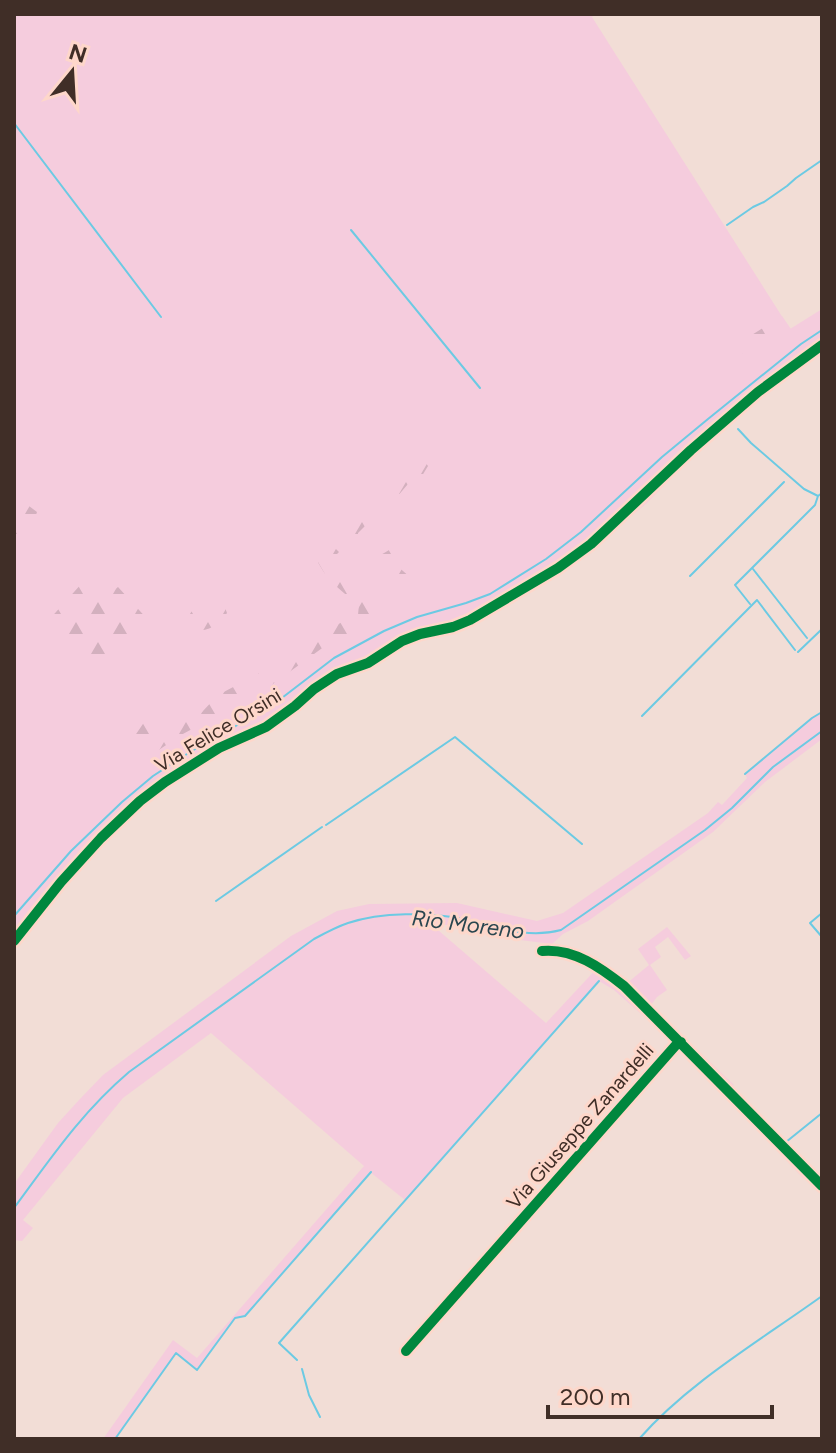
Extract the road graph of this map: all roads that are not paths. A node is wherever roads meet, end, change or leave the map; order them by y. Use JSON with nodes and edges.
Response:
{"nodes":[{"id":1,"x":822,"y":345,"type":"edge"},
{"id":2,"x":14,"y":941,"type":"edge"},
{"id":3,"x":542,"y":951,"type":"dead end"},
{"id":4,"x":681,"y":1042,"type":"junction"},
{"id":5,"x":822,"y":1186,"type":"edge"},
{"id":6,"x":406,"y":1351,"type":"dead end"}],
"edges":[{"from":1,"to":2,"type":"street","name":"Via Felice Orsini"},
{"from":3,"to":4,"type":"street"},
{"from":4,"to":5,"type":"street","name":"Via Giuseppe Zanardelli"},
{"from":4,"to":6,"type":"street","name":"Via Giuseppe Zanardelli"}]}
